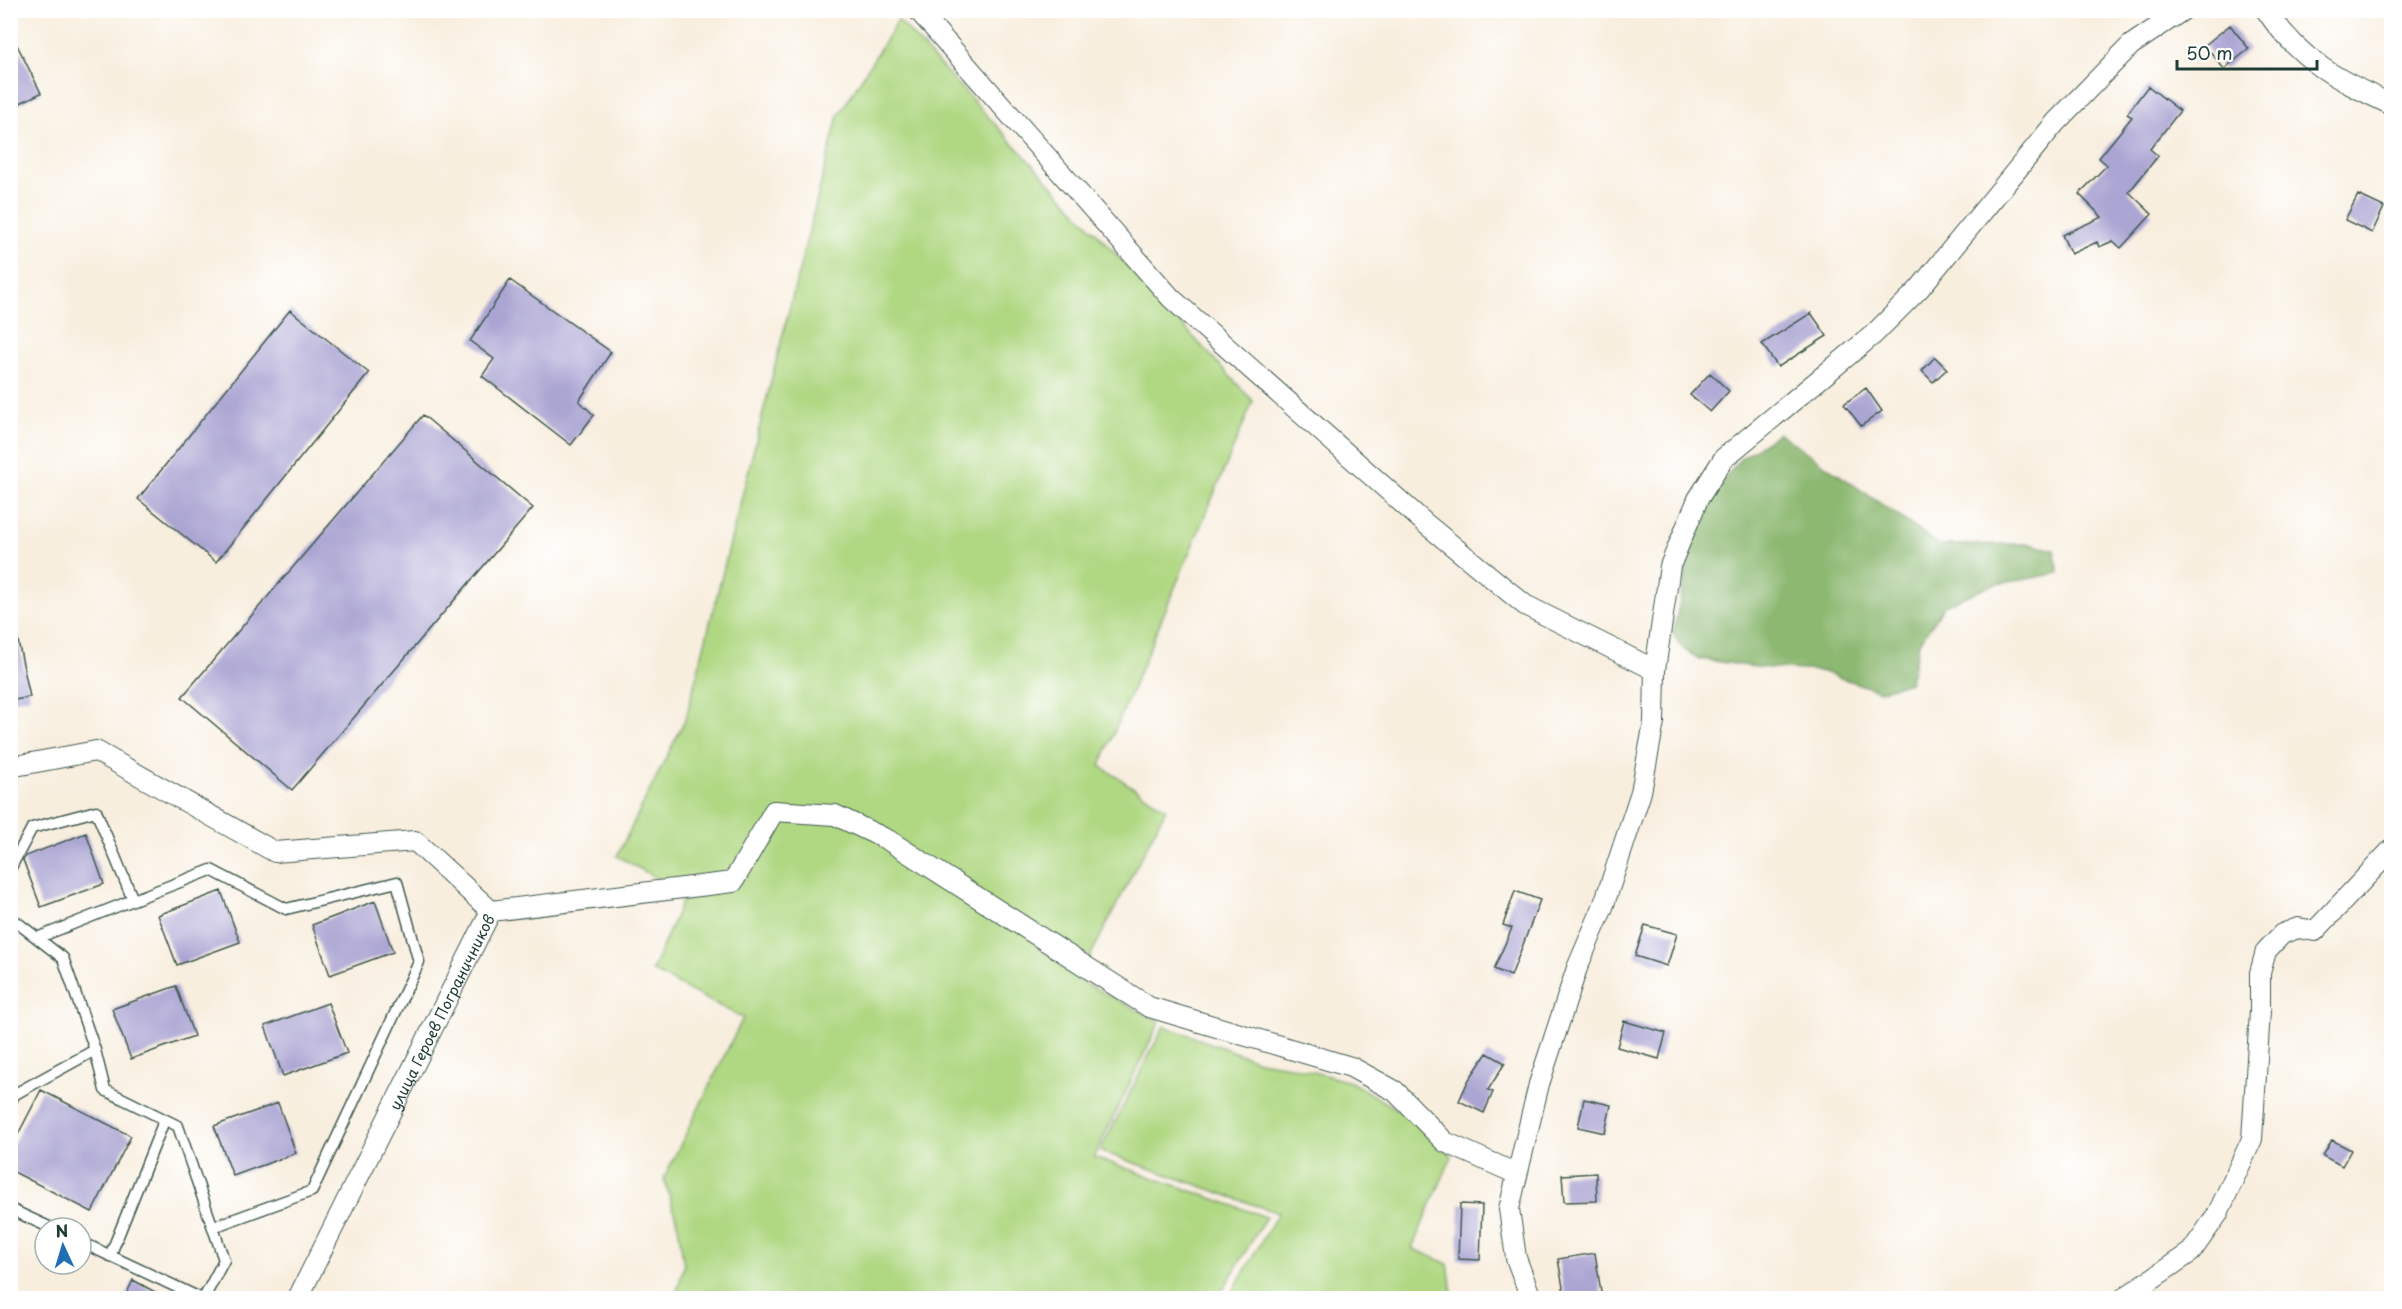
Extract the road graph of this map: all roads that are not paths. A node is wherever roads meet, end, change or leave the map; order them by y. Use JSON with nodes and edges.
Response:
{"nodes":[{"id":1,"x":918,"y":10,"type":"edge"},
{"id":2,"x":2183,"y":10,"type":"edge"},
{"id":3,"x":2266,"y":10,"type":"edge"},
{"id":4,"x":2391,"y":105,"type":"edge"},
{"id":5,"x":1655,"y":670,"type":"junction"},
{"id":6,"x":10,"y":767,"type":"edge"},
{"id":7,"x":2391,"y":849,"type":"edge"},
{"id":8,"x":10,"y":869,"type":"edge"},
{"id":9,"x":133,"y":900,"type":"junction"},
{"id":10,"x":491,"y":911,"type":"junction"},
{"id":11,"x":10,"y":918,"type":"edge"},
{"id":12,"x":37,"y":938,"type":"junction"},
{"id":13,"x":94,"y":1050,"type":"junction"},
{"id":14,"x":10,"y":1102,"type":"edge"},
{"id":15,"x":164,"y":1121,"type":"junction"},
{"id":16,"x":1517,"y":1174,"type":"junction"},
{"id":17,"x":10,"y":1209,"type":"edge"},
{"id":18,"x":33,"y":1220,"type":"edge"},
{"id":19,"x":213,"y":1227,"type":"junction"},
{"id":20,"x":93,"y":1248,"type":"edge"},
{"id":21,"x":111,"y":1256,"type":"junction"},
{"id":22,"x":202,"y":1299,"type":"edge"},
{"id":23,"x":298,"y":1299,"type":"edge"},
{"id":24,"x":1531,"y":1299,"type":"edge"},
{"id":25,"x":2124,"y":1299,"type":"edge"}],
"edges":[{"from":1,"to":5,"type":"street"},
{"from":2,"to":5,"type":"street"},
{"from":3,"to":4,"type":"street"},
{"from":5,"to":16,"type":"street"},
{"from":6,"to":10,"type":"street"},
{"from":7,"to":25,"type":"street"},
{"from":8,"to":9,"type":"lane"},
{"from":9,"to":12,"type":"lane"},
{"from":9,"to":19,"type":"lane"},
{"from":10,"to":16,"type":"street","name":"улица Героев Пограничников"},
{"from":10,"to":23,"type":"street","name":"улица Героев Пограничников"},
{"from":11,"to":12,"type":"lane"},
{"from":12,"to":13,"type":"lane"},
{"from":13,"to":14,"type":"lane"},
{"from":13,"to":15,"type":"lane"},
{"from":15,"to":19,"type":"lane"},
{"from":15,"to":21,"type":"lane"},
{"from":16,"to":24,"type":"street"},
{"from":17,"to":18,"type":"lane"},
{"from":19,"to":22,"type":"lane"},
{"from":20,"to":21,"type":"lane"},
{"from":21,"to":22,"type":"lane"}]}
